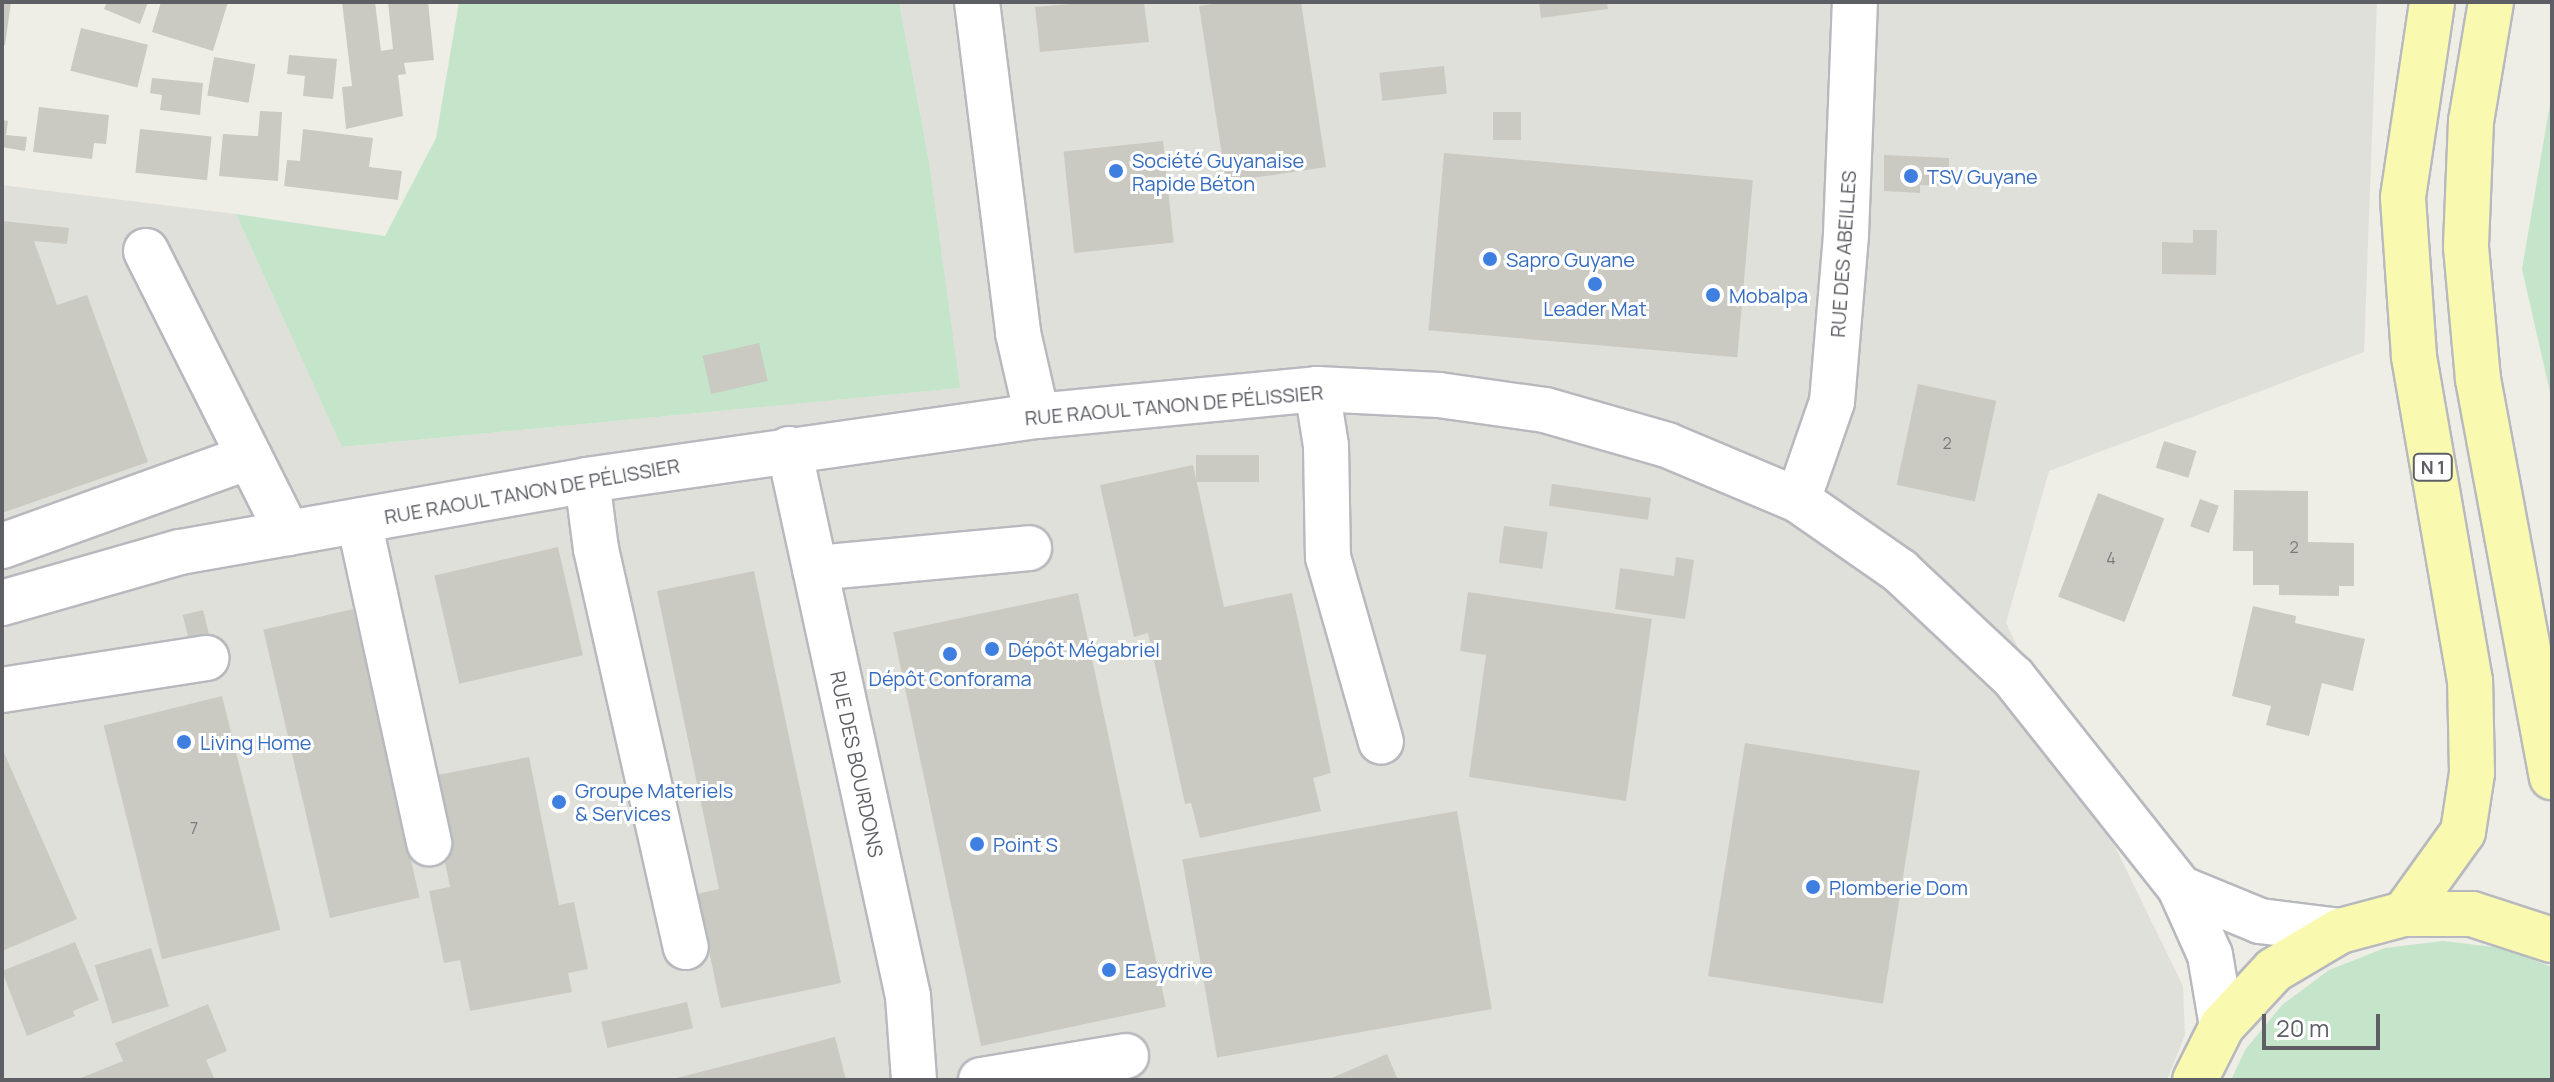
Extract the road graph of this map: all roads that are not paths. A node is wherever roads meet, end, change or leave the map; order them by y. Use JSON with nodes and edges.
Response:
{"nodes":[{"id":1,"x":977,"y":2,"type":"edge"},
{"id":2,"x":1855,"y":2,"type":"edge"},
{"id":3,"x":2432,"y":2,"type":"edge"},
{"id":4,"x":2491,"y":2,"type":"edge"},
{"id":5,"x":146,"y":251,"type":"dead end"},
{"id":6,"x":1317,"y":389,"type":"junction"},
{"id":7,"x":1037,"y":416,"type":"junction"},
{"id":8,"x":789,"y":449,"type":"junction"},
{"id":9,"x":249,"y":457,"type":"junction"},
{"id":10,"x":587,"y":480,"type":"junction"},
{"id":11,"x":1798,"y":500,"type":"junction"},
{"id":12,"x":359,"y":521,"type":"junction"},
{"id":13,"x":288,"y":533,"type":"junction"},
{"id":14,"x":2,"y":546,"type":"edge"},
{"id":15,"x":1029,"y":548,"type":"dead end"},
{"id":16,"x":815,"y":568,"type":"junction"},
{"id":17,"x":2,"y":603,"type":"edge"},
{"id":18,"x":207,"y":658,"type":"dead end"},
{"id":19,"x":2,"y":690,"type":"edge"},
{"id":20,"x":1381,"y":742,"type":"dead end"},
{"id":21,"x":2552,"y":777,"type":"edge"},
{"id":22,"x":429,"y":843,"type":"dead end"},
{"id":23,"x":2180,"y":888,"type":"junction"},
{"id":24,"x":2404,"y":914,"type":"junction"},
{"id":25,"x":2340,"y":931,"type":"junction"},
{"id":26,"x":2552,"y":940,"type":"edge"},
{"id":27,"x":686,"y":947,"type":"dead end"},
{"id":28,"x":2222,"y":1026,"type":"junction"},
{"id":29,"x":1126,"y":1056,"type":"dead end"},
{"id":30,"x":914,"y":1080,"type":"edge"},
{"id":31,"x":981,"y":1080,"type":"edge"},
{"id":32,"x":2195,"y":1080,"type":"edge"}],
"edges":[{"from":1,"to":7,"type":"street"},
{"from":2,"to":11,"type":"street","name":"RUE DES ABEILLES"},
{"from":3,"to":24,"type":"main road","number":"N 1"},
{"from":4,"to":21,"type":"main road"},
{"from":5,"to":9,"type":"street"},
{"from":6,"to":7,"type":"street","name":"RUE RAOUL TANON DE PÉLISSIER"},
{"from":6,"to":11,"type":"street","name":"RUE RAOUL TANON DE PÉLISSIER"},
{"from":6,"to":20,"type":"street"},
{"from":7,"to":8,"type":"street","name":"RUE RAOUL TANON DE PÉLISSIER"},
{"from":8,"to":10,"type":"street","name":"RUE RAOUL TANON DE PÉLISSIER"},
{"from":8,"to":16,"type":"street","name":"RUE DES BOURDONS"},
{"from":9,"to":13,"type":"street"},
{"from":9,"to":14,"type":"street"},
{"from":10,"to":12,"type":"street","name":"RUE RAOUL TANON DE PÉLISSIER"},
{"from":10,"to":27,"type":"street"},
{"from":11,"to":23,"type":"street","name":"RUE RAOUL TANON DE PÉLISSIER"},
{"from":12,"to":13,"type":"street","name":"RUE RAOUL TANON DE PÉLISSIER"},
{"from":12,"to":22,"type":"street"},
{"from":13,"to":17,"type":"street","name":"RUE RAOUL TANON DE PÉLISSIER"},
{"from":15,"to":16,"type":"street"},
{"from":16,"to":30,"type":"street","name":"RUE DES BOURDONS"},
{"from":18,"to":19,"type":"street"},
{"from":23,"to":25,"type":"street","name":"RUE RAOUL TANON DE PÉLISSIER"},
{"from":23,"to":28,"type":"street","name":"RUE RAOUL TANON DE PÉLISSIER"},
{"from":24,"to":25,"type":"main road"},
{"from":24,"to":26,"type":"main road"},
{"from":25,"to":28,"type":"main road"},
{"from":28,"to":32,"type":"main road"},
{"from":29,"to":31,"type":"street"}]}
